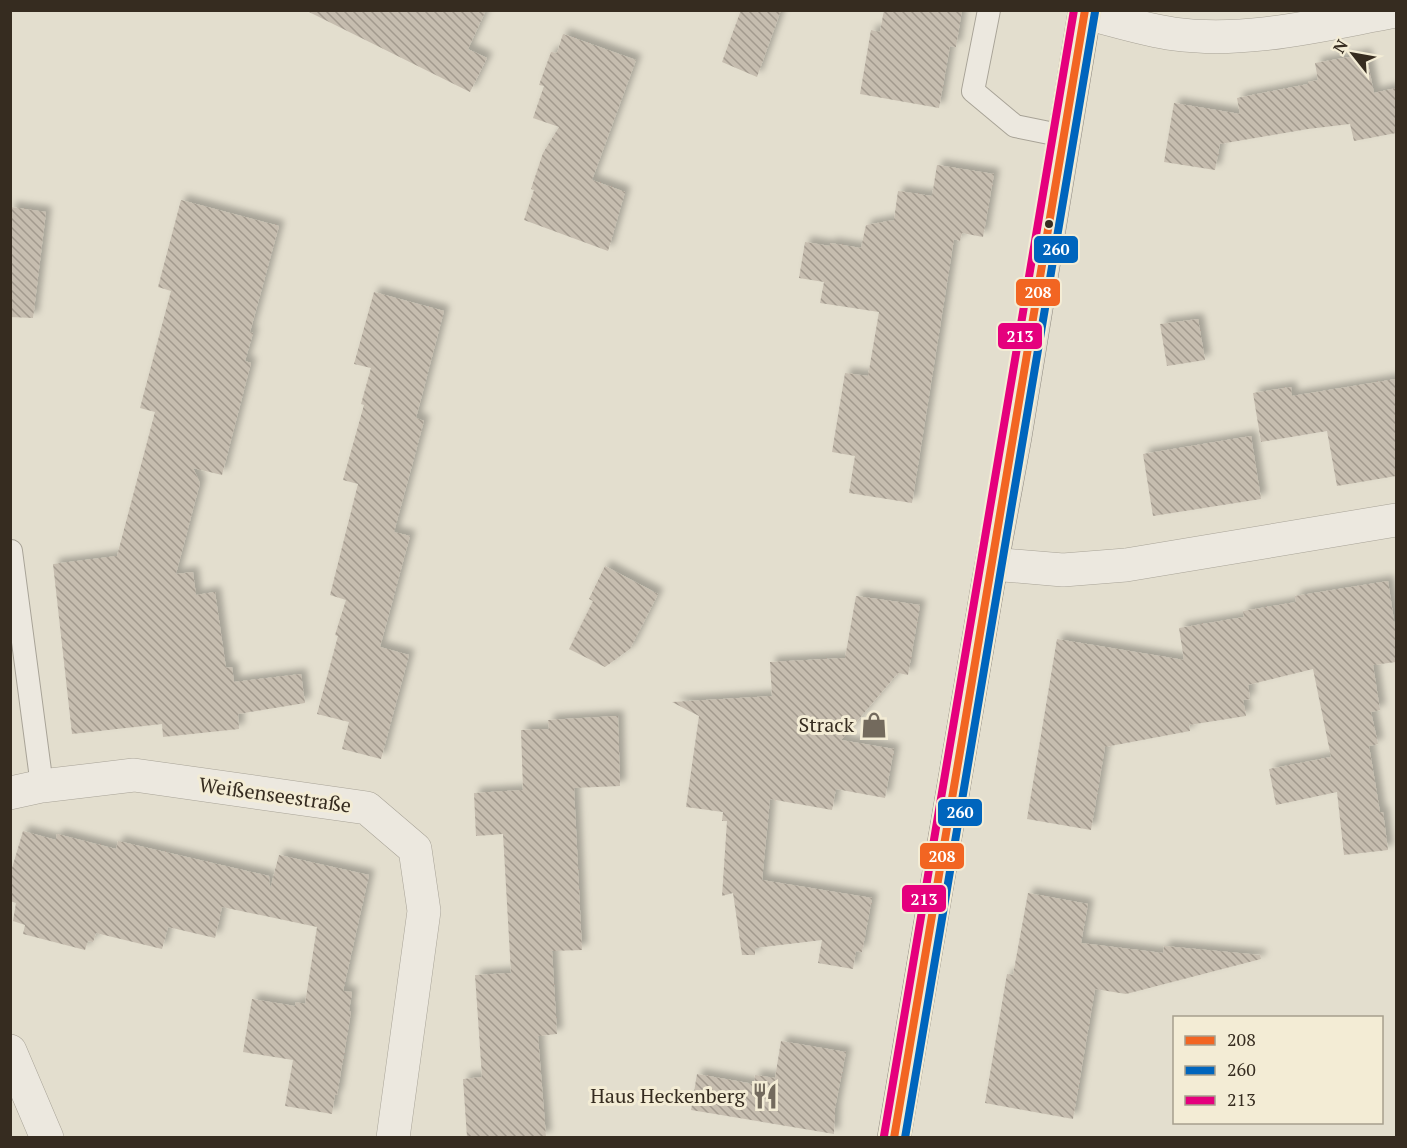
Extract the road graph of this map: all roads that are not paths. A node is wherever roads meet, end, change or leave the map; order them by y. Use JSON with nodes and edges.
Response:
{"nodes":[{"id":1,"x":989,"y":10,"type":"edge"},
{"id":2,"x":1396,"y":11,"type":"edge"},
{"id":3,"x":1085,"y":12,"type":"edge"},
{"id":4,"x":1064,"y":136,"type":"junction"},
{"id":5,"x":1396,"y":520,"type":"edge"},
{"id":6,"x":10,"y":551,"type":"edge"},
{"id":7,"x":992,"y":564,"type":"junction"},
{"id":8,"x":42,"y":786,"type":"junction"},
{"id":9,"x":10,"y":793,"type":"edge"},
{"id":10,"x":10,"y":1051,"type":"edge"},
{"id":11,"x":47,"y":1137,"type":"edge"},
{"id":12,"x":393,"y":1137,"type":"edge"},
{"id":13,"x":894,"y":1137,"type":"edge"}],
"edges":[{"from":1,"to":4,"type":"lane"},
{"from":2,"to":3,"type":"street"},
{"from":3,"to":4,"type":"main road"},
{"from":4,"to":7,"type":"main road"},
{"from":5,"to":7,"type":"street"},
{"from":6,"to":8,"type":"lane"},
{"from":7,"to":13,"type":"main road"},
{"from":8,"to":9,"type":"street","name":"Weißenseestraße"},
{"from":8,"to":12,"type":"street","name":"Weißenseestraße"},
{"from":10,"to":11,"type":"street"}]}
